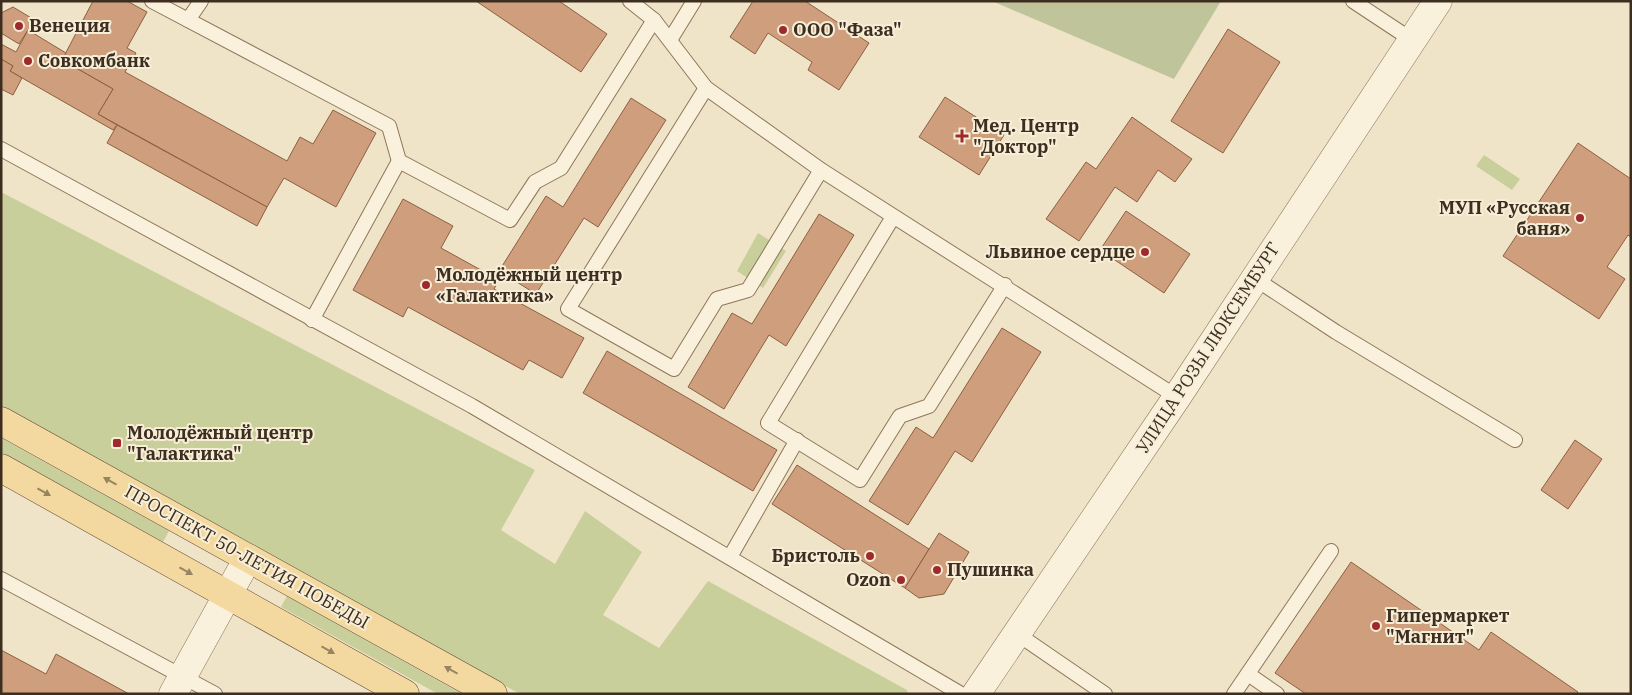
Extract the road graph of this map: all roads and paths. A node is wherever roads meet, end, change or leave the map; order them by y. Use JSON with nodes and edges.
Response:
{"nodes":[{"id":1,"x":152,"y":1,"type":"edge"},
{"id":2,"x":201,"y":1,"type":"edge"},
{"id":3,"x":630,"y":1,"type":"edge"},
{"id":4,"x":694,"y":1,"type":"edge"},
{"id":5,"x":1353,"y":1,"type":"edge"},
{"id":6,"x":1438,"y":1,"type":"edge"},
{"id":7,"x":188,"y":20,"type":"junction"},
{"id":8,"x":654,"y":20,"type":"junction"},
{"id":9,"x":670,"y":40,"type":"junction"},
{"id":10,"x":1412,"y":40,"type":"junction"},
{"id":11,"x":706,"y":88,"type":"junction"},
{"id":12,"x":1,"y":149,"type":"edge"},
{"id":13,"x":399,"y":161,"type":"junction"},
{"id":14,"x":821,"y":170,"type":"junction"},
{"id":15,"x":893,"y":217,"type":"junction"},
{"id":16,"x":1254,"y":278,"type":"junction"},
{"id":17,"x":1005,"y":285,"type":"junction"},
{"id":18,"x":312,"y":320,"type":"junction"},
{"id":19,"x":1177,"y":397,"type":"junction"},
{"id":20,"x":1,"y":421,"type":"edge"},
{"id":21,"x":797,"y":440,"type":"junction"},
{"id":22,"x":1515,"y":440,"type":"dead end"},
{"id":23,"x":1,"y":468,"type":"edge"},
{"id":24,"x":1331,"y":551,"type":"dead end"},
{"id":25,"x":730,"y":557,"type":"junction"},
{"id":26,"x":248,"y":558,"type":"junction"},
{"id":27,"x":1,"y":579,"type":"edge"},
{"id":28,"x":228,"y":594,"type":"junction"},
{"id":29,"x":1016,"y":634,"type":"junction"},
{"id":30,"x":1248,"y":674,"type":"junction"},
{"id":31,"x":178,"y":685,"type":"edge"},
{"id":32,"x":215,"y":694,"type":"edge"},
{"id":33,"x":405,"y":694,"type":"edge"},
{"id":34,"x":493,"y":694,"type":"edge"},
{"id":35,"x":961,"y":694,"type":"edge"},
{"id":36,"x":976,"y":694,"type":"edge"},
{"id":37,"x":1106,"y":694,"type":"edge"},
{"id":38,"x":1234,"y":694,"type":"edge"},
{"id":39,"x":1277,"y":694,"type":"edge"}],
"edges":[{"from":1,"to":7,"type":"lane"},
{"from":2,"to":7,"type":"lane"},
{"from":3,"to":8,"type":"lane"},
{"from":4,"to":9,"type":"lane"},
{"from":5,"to":10,"type":"lane"},
{"from":6,"to":10,"type":"street","name":"УЛИЦА РОЗЫ ЛЮКСЕМБУРГ"},
{"from":7,"to":13,"type":"lane"},
{"from":8,"to":9,"type":"lane"},
{"from":8,"to":13,"type":"lane"},
{"from":9,"to":11,"type":"lane"},
{"from":10,"to":16,"type":"street","name":"УЛИЦА РОЗЫ ЛЮКСЕМБУРГ"},
{"from":11,"to":14,"type":"lane"},
{"from":11,"to":14,"type":"lane"},
{"from":12,"to":18,"type":"lane"},
{"from":13,"to":18,"type":"lane"},
{"from":14,"to":15,"type":"lane"},
{"from":15,"to":17,"type":"lane"},
{"from":15,"to":21,"type":"lane"},
{"from":16,"to":19,"type":"street","name":"УЛИЦА РОЗЫ ЛЮКСЕМБУРГ"},
{"from":16,"to":22,"type":"lane"},
{"from":17,"to":19,"type":"lane"},
{"from":17,"to":21,"type":"lane"},
{"from":18,"to":25,"type":"lane"},
{"from":19,"to":29,"type":"street","name":"УЛИЦА РОЗЫ ЛЮКСЕМБУРГ"},
{"from":26,"to":20,"type":"main road","name":"ПРОСПЕКТ 50-ЛЕТИЯ ПОБЕДЫ","one_way":true},
{"from":21,"to":25,"type":"lane"},
{"from":23,"to":28,"type":"main road","one_way":true},
{"from":24,"to":30,"type":"lane"},
{"from":25,"to":35,"type":"lane"},
{"from":26,"to":28,"type":"street"},
{"from":34,"to":26,"type":"main road","name":"ПРОСПЕКТ 50-ЛЕТИЯ ПОБЕДЫ","one_way":true},
{"from":27,"to":31,"type":"lane"},
{"from":28,"to":31,"type":"street"},
{"from":28,"to":33,"type":"main road","one_way":true},
{"from":29,"to":36,"type":"street","name":"УЛИЦА РОЗЫ ЛЮКСЕМБУРГ"},
{"from":29,"to":37,"type":"lane"},
{"from":30,"to":38,"type":"lane"},
{"from":30,"to":39,"type":"lane"},
{"from":31,"to":32,"type":"lane"}]}
